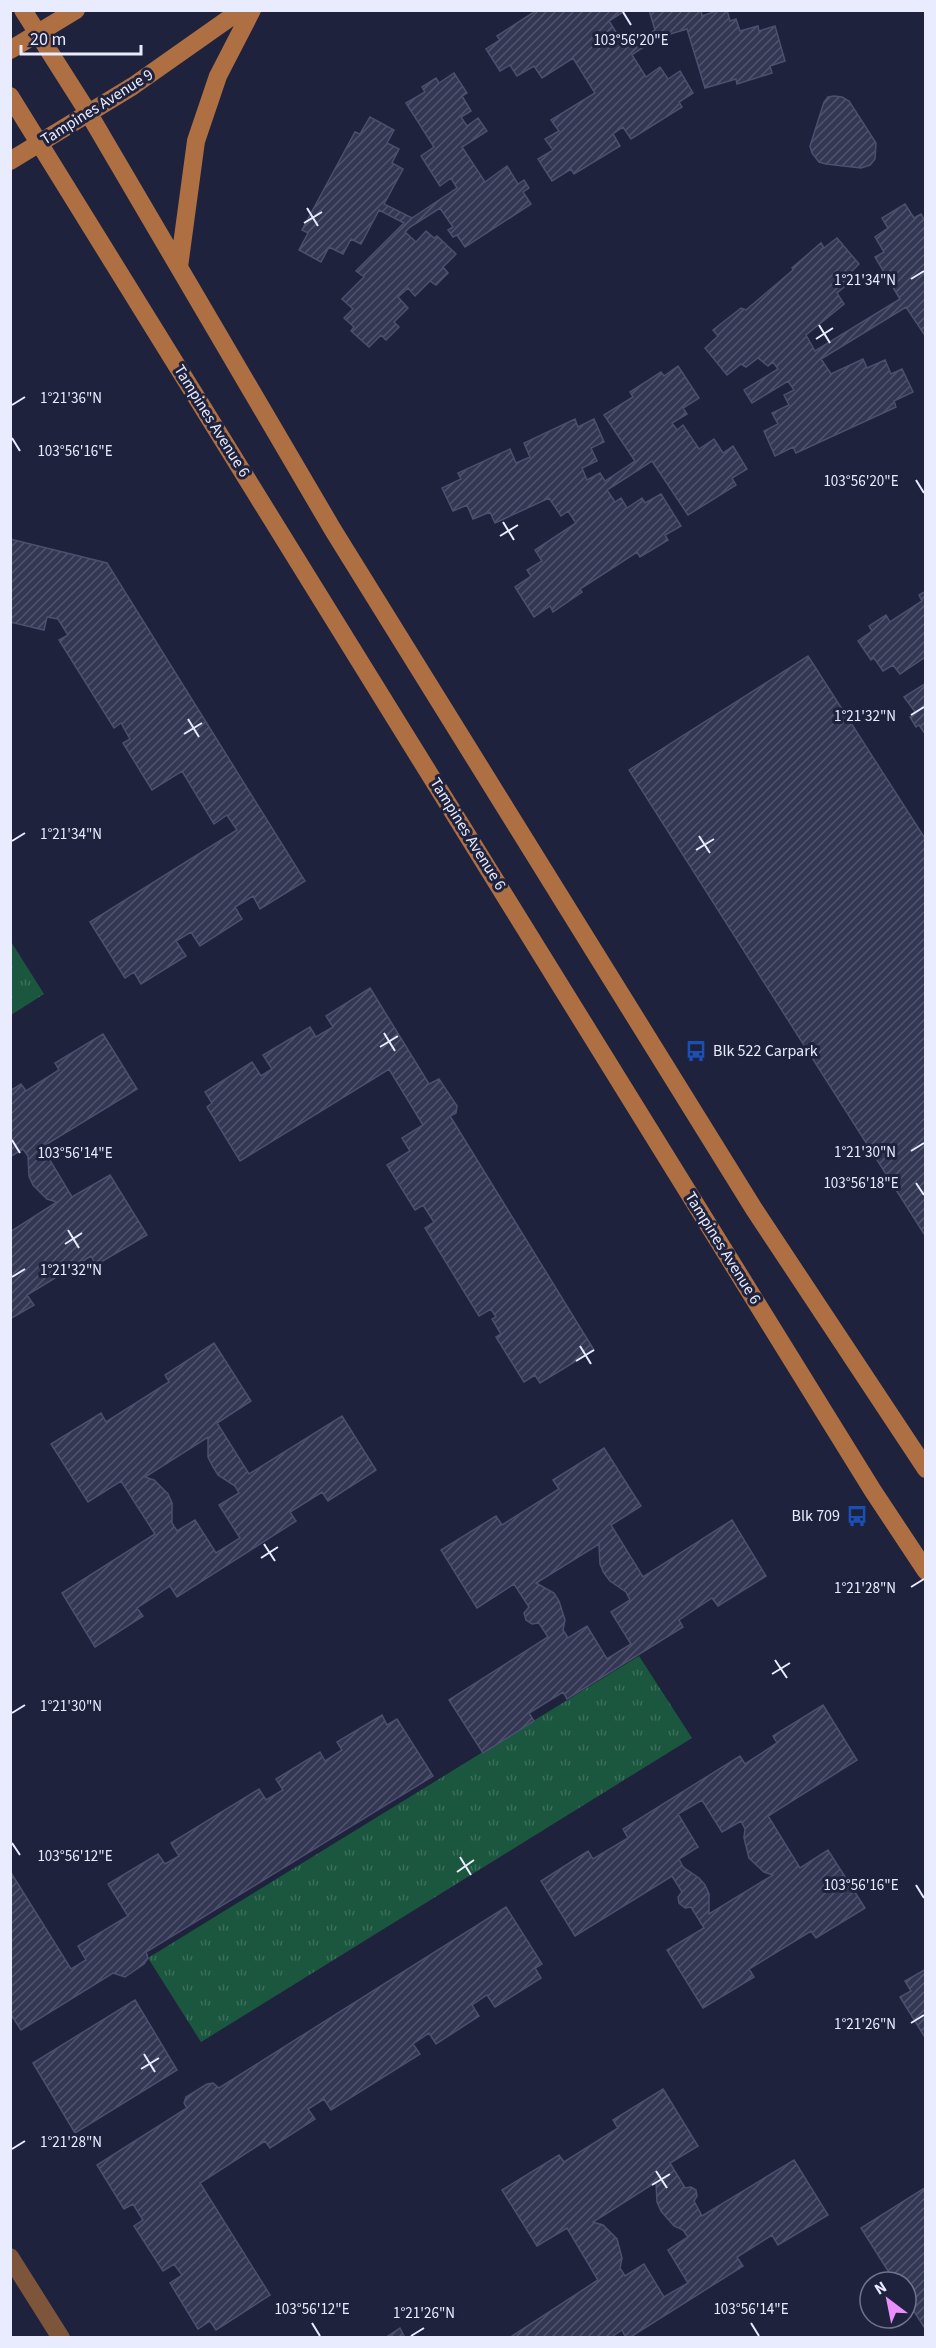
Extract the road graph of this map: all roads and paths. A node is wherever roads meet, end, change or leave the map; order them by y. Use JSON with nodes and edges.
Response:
{"nodes":[{"id":1,"x":23,"y":10,"type":"edge"},
{"id":2,"x":76,"y":10,"type":"edge"},
{"id":3,"x":241,"y":10,"type":"edge"},
{"id":4,"x":252,"y":10,"type":"edge"},
{"id":5,"x":36,"y":33,"type":"junction"},
{"id":6,"x":10,"y":50,"type":"edge"},
{"id":7,"x":10,"y":96,"type":"edge"},
{"id":8,"x":89,"y":114,"type":"junction"},
{"id":9,"x":41,"y":142,"type":"junction"},
{"id":10,"x":10,"y":161,"type":"edge"},
{"id":11,"x":179,"y":267,"type":"junction"},
{"id":12,"x":926,"y":1469,"type":"edge"},
{"id":13,"x":926,"y":1571,"type":"edge"},
{"id":14,"x":10,"y":2257,"type":"edge"},
{"id":15,"x":61,"y":2337,"type":"edge"}],
"edges":[{"from":1,"to":5,"type":"street"},
{"from":2,"to":5,"type":"street"},
{"from":3,"to":8,"type":"street","name":"Tampines Avenue 9"},
{"from":4,"to":11,"type":"street"},
{"from":5,"to":6,"type":"street"},
{"from":5,"to":8,"type":"street"},
{"from":7,"to":9,"type":"street","name":"Tampines Avenue 6"},
{"from":8,"to":9,"type":"street","name":"Tampines Avenue 9"},
{"from":8,"to":11,"type":"street"},
{"from":9,"to":10,"type":"street","name":"Tampines Avenue 9"},
{"from":9,"to":13,"type":"street","name":"Tampines Avenue 6"},
{"from":11,"to":12,"type":"street"},
{"from":14,"to":15,"type":"street"}]}
